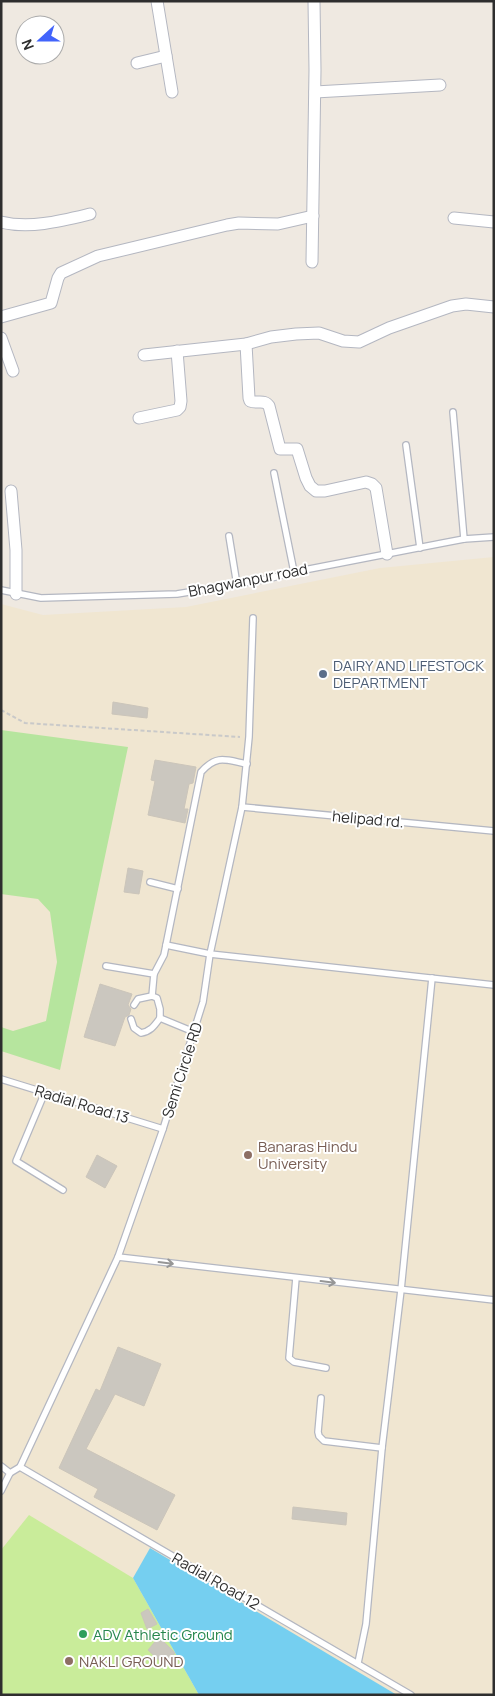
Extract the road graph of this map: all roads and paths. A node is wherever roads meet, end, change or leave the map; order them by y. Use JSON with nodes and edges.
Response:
{"nodes":[{"id":1,"x":157,"y":1,"type":"edge"},
{"id":2,"x":314,"y":1,"type":"edge"},
{"id":3,"x":166,"y":56,"type":"junction"},
{"id":4,"x":137,"y":63,"type":"dead end"},
{"id":5,"x":440,"y":85,"type":"dead end"},
{"id":6,"x":172,"y":92,"type":"dead end"},
{"id":7,"x":315,"y":92,"type":"junction"},
{"id":8,"x":90,"y":214,"type":"dead end"},
{"id":9,"x":313,"y":216,"type":"junction"},
{"id":10,"x":454,"y":218,"type":"dead end"},
{"id":11,"x":1,"y":222,"type":"edge"},
{"id":12,"x":494,"y":222,"type":"edge"},
{"id":13,"x":312,"y":262,"type":"dead end"},
{"id":14,"x":494,"y":307,"type":"edge"},
{"id":15,"x":1,"y":317,"type":"edge"},
{"id":16,"x":1,"y":338,"type":"edge"},
{"id":17,"x":246,"y":344,"type":"junction"},
{"id":18,"x":177,"y":351,"type":"junction"},
{"id":19,"x":144,"y":354,"type":"dead end"},
{"id":20,"x":13,"y":371,"type":"dead end"},
{"id":21,"x":453,"y":412,"type":"dead end"},
{"id":22,"x":139,"y":418,"type":"dead end"},
{"id":23,"x":406,"y":445,"type":"dead end"},
{"id":24,"x":274,"y":473,"type":"dead end"},
{"id":25,"x":11,"y":491,"type":"dead end"},
{"id":26,"x":229,"y":536,"type":"dead end"},
{"id":27,"x":494,"y":537,"type":"edge"},
{"id":28,"x":464,"y":539,"type":"junction"},
{"id":29,"x":420,"y":548,"type":"junction"},
{"id":30,"x":386,"y":554,"type":"junction"},
{"id":31,"x":294,"y":572,"type":"junction"},
{"id":32,"x":237,"y":585,"type":"junction"},
{"id":33,"x":1,"y":590,"type":"edge"},
{"id":34,"x":16,"y":594,"type":"junction"},
{"id":35,"x":253,"y":618,"type":"dead end"},
{"id":36,"x":1,"y":710,"type":"edge"},
{"id":37,"x":249,"y":738,"type":"junction"},
{"id":38,"x":247,"y":764,"type":"junction"},
{"id":39,"x":242,"y":807,"type":"junction"},
{"id":40,"x":494,"y":831,"type":"edge"},
{"id":41,"x":150,"y":882,"type":"dead end"},
{"id":42,"x":178,"y":889,"type":"junction"},
{"id":43,"x":166,"y":945,"type":"junction"},
{"id":44,"x":210,"y":954,"type":"junction"},
{"id":45,"x":106,"y":966,"type":"dead end"},
{"id":46,"x":154,"y":974,"type":"junction"},
{"id":47,"x":432,"y":978,"type":"junction"},
{"id":48,"x":494,"y":985,"type":"edge"},
{"id":49,"x":152,"y":996,"type":"junction"},
{"id":50,"x":134,"y":1005,"type":"dead end"},
{"id":51,"x":160,"y":1018,"type":"junction"},
{"id":52,"x":131,"y":1020,"type":"dead end"},
{"id":53,"x":194,"y":1032,"type":"junction"},
{"id":54,"x":1,"y":1078,"type":"edge"},
{"id":55,"x":45,"y":1092,"type":"junction"},
{"id":56,"x":163,"y":1129,"type":"junction"},
{"id":57,"x":63,"y":1190,"type":"dead end"},
{"id":58,"x":118,"y":1257,"type":"junction"},
{"id":59,"x":296,"y":1278,"type":"junction"},
{"id":60,"x":401,"y":1290,"type":"junction"},
{"id":61,"x":494,"y":1300,"type":"edge"},
{"id":62,"x":326,"y":1368,"type":"dead end"},
{"id":63,"x":321,"y":1398,"type":"dead end"},
{"id":64,"x":382,"y":1448,"type":"junction"},
{"id":65,"x":1,"y":1466,"type":"edge"},
{"id":66,"x":20,"y":1467,"type":"junction"},
{"id":67,"x":10,"y":1473,"type":"junction"},
{"id":68,"x":1,"y":1491,"type":"edge"},
{"id":69,"x":358,"y":1663,"type":"junction"},
{"id":70,"x":412,"y":1695,"type":"edge"}],
"edges":[{"from":1,"to":3,"type":"street"},
{"from":2,"to":7,"type":"street"},
{"from":3,"to":4,"type":"street"},
{"from":3,"to":6,"type":"street"},
{"from":5,"to":7,"type":"street"},
{"from":7,"to":9,"type":"street"},
{"from":8,"to":11,"type":"street"},
{"from":9,"to":13,"type":"street"},
{"from":9,"to":15,"type":"street"},
{"from":10,"to":12,"type":"street"},
{"from":14,"to":17,"type":"street"},
{"from":16,"to":20,"type":"street"},
{"from":17,"to":18,"type":"street"},
{"from":17,"to":30,"type":"street"},
{"from":18,"to":19,"type":"street"},
{"from":18,"to":22,"type":"street"},
{"from":21,"to":28,"type":"lane"},
{"from":23,"to":29,"type":"lane"},
{"from":24,"to":31,"type":"lane"},
{"from":25,"to":34,"type":"street"},
{"from":26,"to":32,"type":"lane"},
{"from":27,"to":28,"type":"lane","name":"Bhagwanpur road"},
{"from":28,"to":29,"type":"lane","name":"Bhagwanpur road"},
{"from":29,"to":30,"type":"lane","name":"Bhagwanpur road"},
{"from":30,"to":31,"type":"lane","name":"Bhagwanpur road"},
{"from":31,"to":32,"type":"lane","name":"Bhagwanpur road"},
{"from":32,"to":34,"type":"lane","name":"Bhagwanpur road"},
{"from":33,"to":34,"type":"lane","name":"Bhagwanpur road"},
{"from":35,"to":37,"type":"lane","name":"Semi Circle RD"},
{"from":36,"to":37,"type":"path"},
{"from":37,"to":38,"type":"lane","name":"Semi Circle RD"},
{"from":38,"to":39,"type":"lane","name":"Semi Circle RD"},
{"from":38,"to":42,"type":"lane"},
{"from":39,"to":40,"type":"lane","name":"helipad rd."},
{"from":39,"to":44,"type":"lane","name":"Semi Circle RD"},
{"from":41,"to":42,"type":"lane"},
{"from":42,"to":43,"type":"lane"},
{"from":43,"to":44,"type":"lane"},
{"from":43,"to":46,"type":"lane"},
{"from":44,"to":47,"type":"lane"},
{"from":44,"to":53,"type":"lane","name":"Semi Circle RD"},
{"from":45,"to":46,"type":"lane"},
{"from":46,"to":49,"type":"lane"},
{"from":47,"to":48,"type":"lane"},
{"from":47,"to":60,"type":"lane"},
{"from":49,"to":50,"type":"lane"},
{"from":49,"to":51,"type":"lane"},
{"from":51,"to":52,"type":"lane"},
{"from":51,"to":53,"type":"lane"},
{"from":53,"to":56,"type":"lane","name":"Semi Circle RD"},
{"from":54,"to":55,"type":"lane","name":"Radial Road 13"},
{"from":55,"to":56,"type":"lane","name":"Radial Road 13"},
{"from":55,"to":57,"type":"lane"},
{"from":56,"to":58,"type":"lane","name":"Semi Circle RD"},
{"from":58,"to":59,"type":"lane","one_way":true},
{"from":58,"to":66,"type":"lane","name":"Semi Circle RD"},
{"from":59,"to":60,"type":"lane","one_way":true},
{"from":59,"to":62,"type":"lane"},
{"from":60,"to":61,"type":"lane"},
{"from":60,"to":64,"type":"lane"},
{"from":63,"to":64,"type":"lane"},
{"from":64,"to":69,"type":"lane"},
{"from":65,"to":67,"type":"lane"},
{"from":66,"to":67,"type":"lane"},
{"from":66,"to":69,"type":"lane","name":"Radial Road 12"},
{"from":67,"to":68,"type":"lane"},
{"from":69,"to":70,"type":"lane","name":"Radial Road 12"}]}
